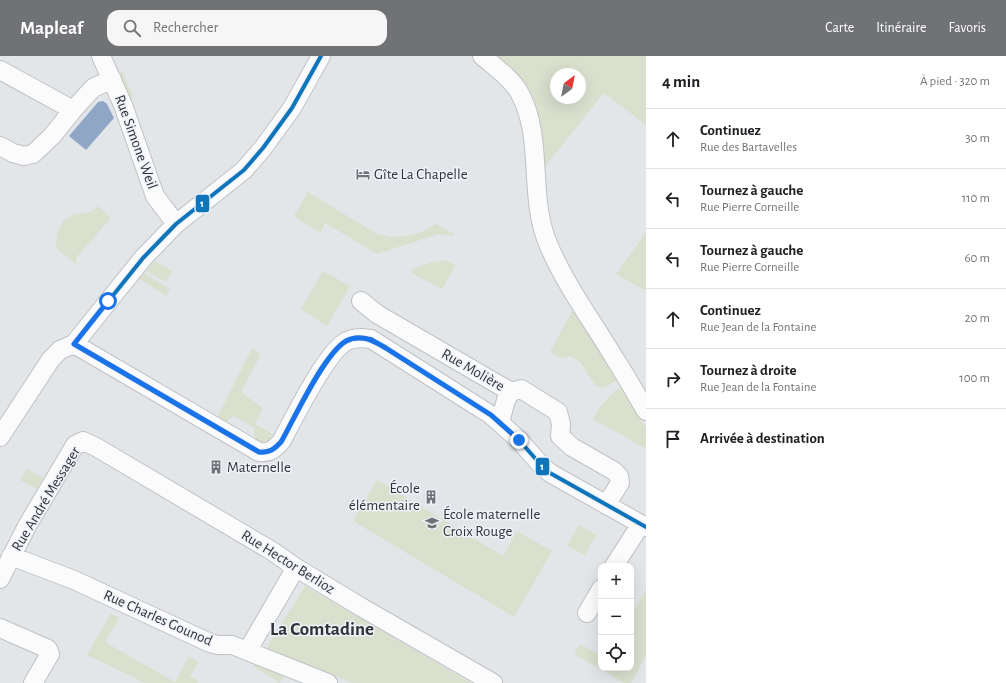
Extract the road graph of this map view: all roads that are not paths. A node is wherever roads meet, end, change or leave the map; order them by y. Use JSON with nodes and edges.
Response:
{"nodes":[{"id":1,"x":101,"y":56,"type":"edge"},
{"id":2,"x":321,"y":56,"type":"edge"},
{"id":3,"x":482,"y":56,"type":"edge"},
{"id":4,"x":0,"y":70,"type":"edge"},
{"id":5,"x":112,"y":79,"type":"junction"},
{"id":6,"x":73,"y":110,"type":"junction"},
{"id":7,"x":0,"y":146,"type":"edge"},
{"id":8,"x":176,"y":224,"type":"junction"},
{"id":9,"x":361,"y":301,"type":"dead end"},
{"id":10,"x":74,"y":344,"type":"junction"},
{"id":11,"x":511,"y":392,"type":"junction"},
{"id":12,"x":646,"y":411,"type":"edge"},
{"id":13,"x":500,"y":422,"type":"junction"},
{"id":14,"x":0,"y":437,"type":"edge"},
{"id":15,"x":83,"y":441,"type":"joint"},
{"id":16,"x":606,"y":505,"type":"junction"},
{"id":17,"x":643,"y":525,"type":"edge"},
{"id":18,"x":11,"y":556,"type":"junction"},
{"id":19,"x":616,"y":563,"type":"edge"},
{"id":20,"x":295,"y":567,"type":"junction"},
{"id":21,"x":0,"y":579,"type":"edge"},
{"id":22,"x":598,"y":594,"type":"edge"},
{"id":23,"x":587,"y":613,"type":"dead end"},
{"id":24,"x":0,"y":628,"type":"edge"},
{"id":25,"x":248,"y":650,"type":"junction"},
{"id":26,"x":33,"y":683,"type":"edge"},
{"id":27,"x":328,"y":683,"type":"edge"},
{"id":28,"x":493,"y":683,"type":"edge"}],
"edges":[{"from":1,"to":5,"type":"street","name":"Rue Simone Weil"},
{"from":2,"to":8,"type":"street"},
{"from":3,"to":12,"type":"street"},
{"from":4,"to":6,"type":"street"},
{"from":5,"to":6,"type":"street"},
{"from":5,"to":8,"type":"street","name":"Rue Simone Weil"},
{"from":6,"to":7,"type":"street"},
{"from":8,"to":10,"type":"street"},
{"from":9,"to":11,"type":"street","name":"Rue Molière"},
{"from":10,"to":13,"type":"street"},
{"from":10,"to":14,"type":"street"},
{"from":11,"to":13,"type":"street"},
{"from":11,"to":16,"type":"street","name":"Rue Molière"},
{"from":13,"to":16,"type":"street"},
{"from":15,"to":18,"type":"street","name":"Rue André Messager"},
{"from":15,"to":20,"type":"street","name":"Rue Hector Berlioz"},
{"from":16,"to":17,"type":"street"},
{"from":17,"to":19,"type":"street"},
{"from":18,"to":21,"type":"street","name":"Rue André Messager"},
{"from":18,"to":25,"type":"street","name":"Rue Charles Gounod"},
{"from":20,"to":25,"type":"street"},
{"from":20,"to":28,"type":"street","name":"Rue Hector Berlioz"},
{"from":22,"to":23,"type":"street"},
{"from":24,"to":26,"type":"street"},
{"from":25,"to":27,"type":"street","name":"Rue Charles Gounod"}]}
